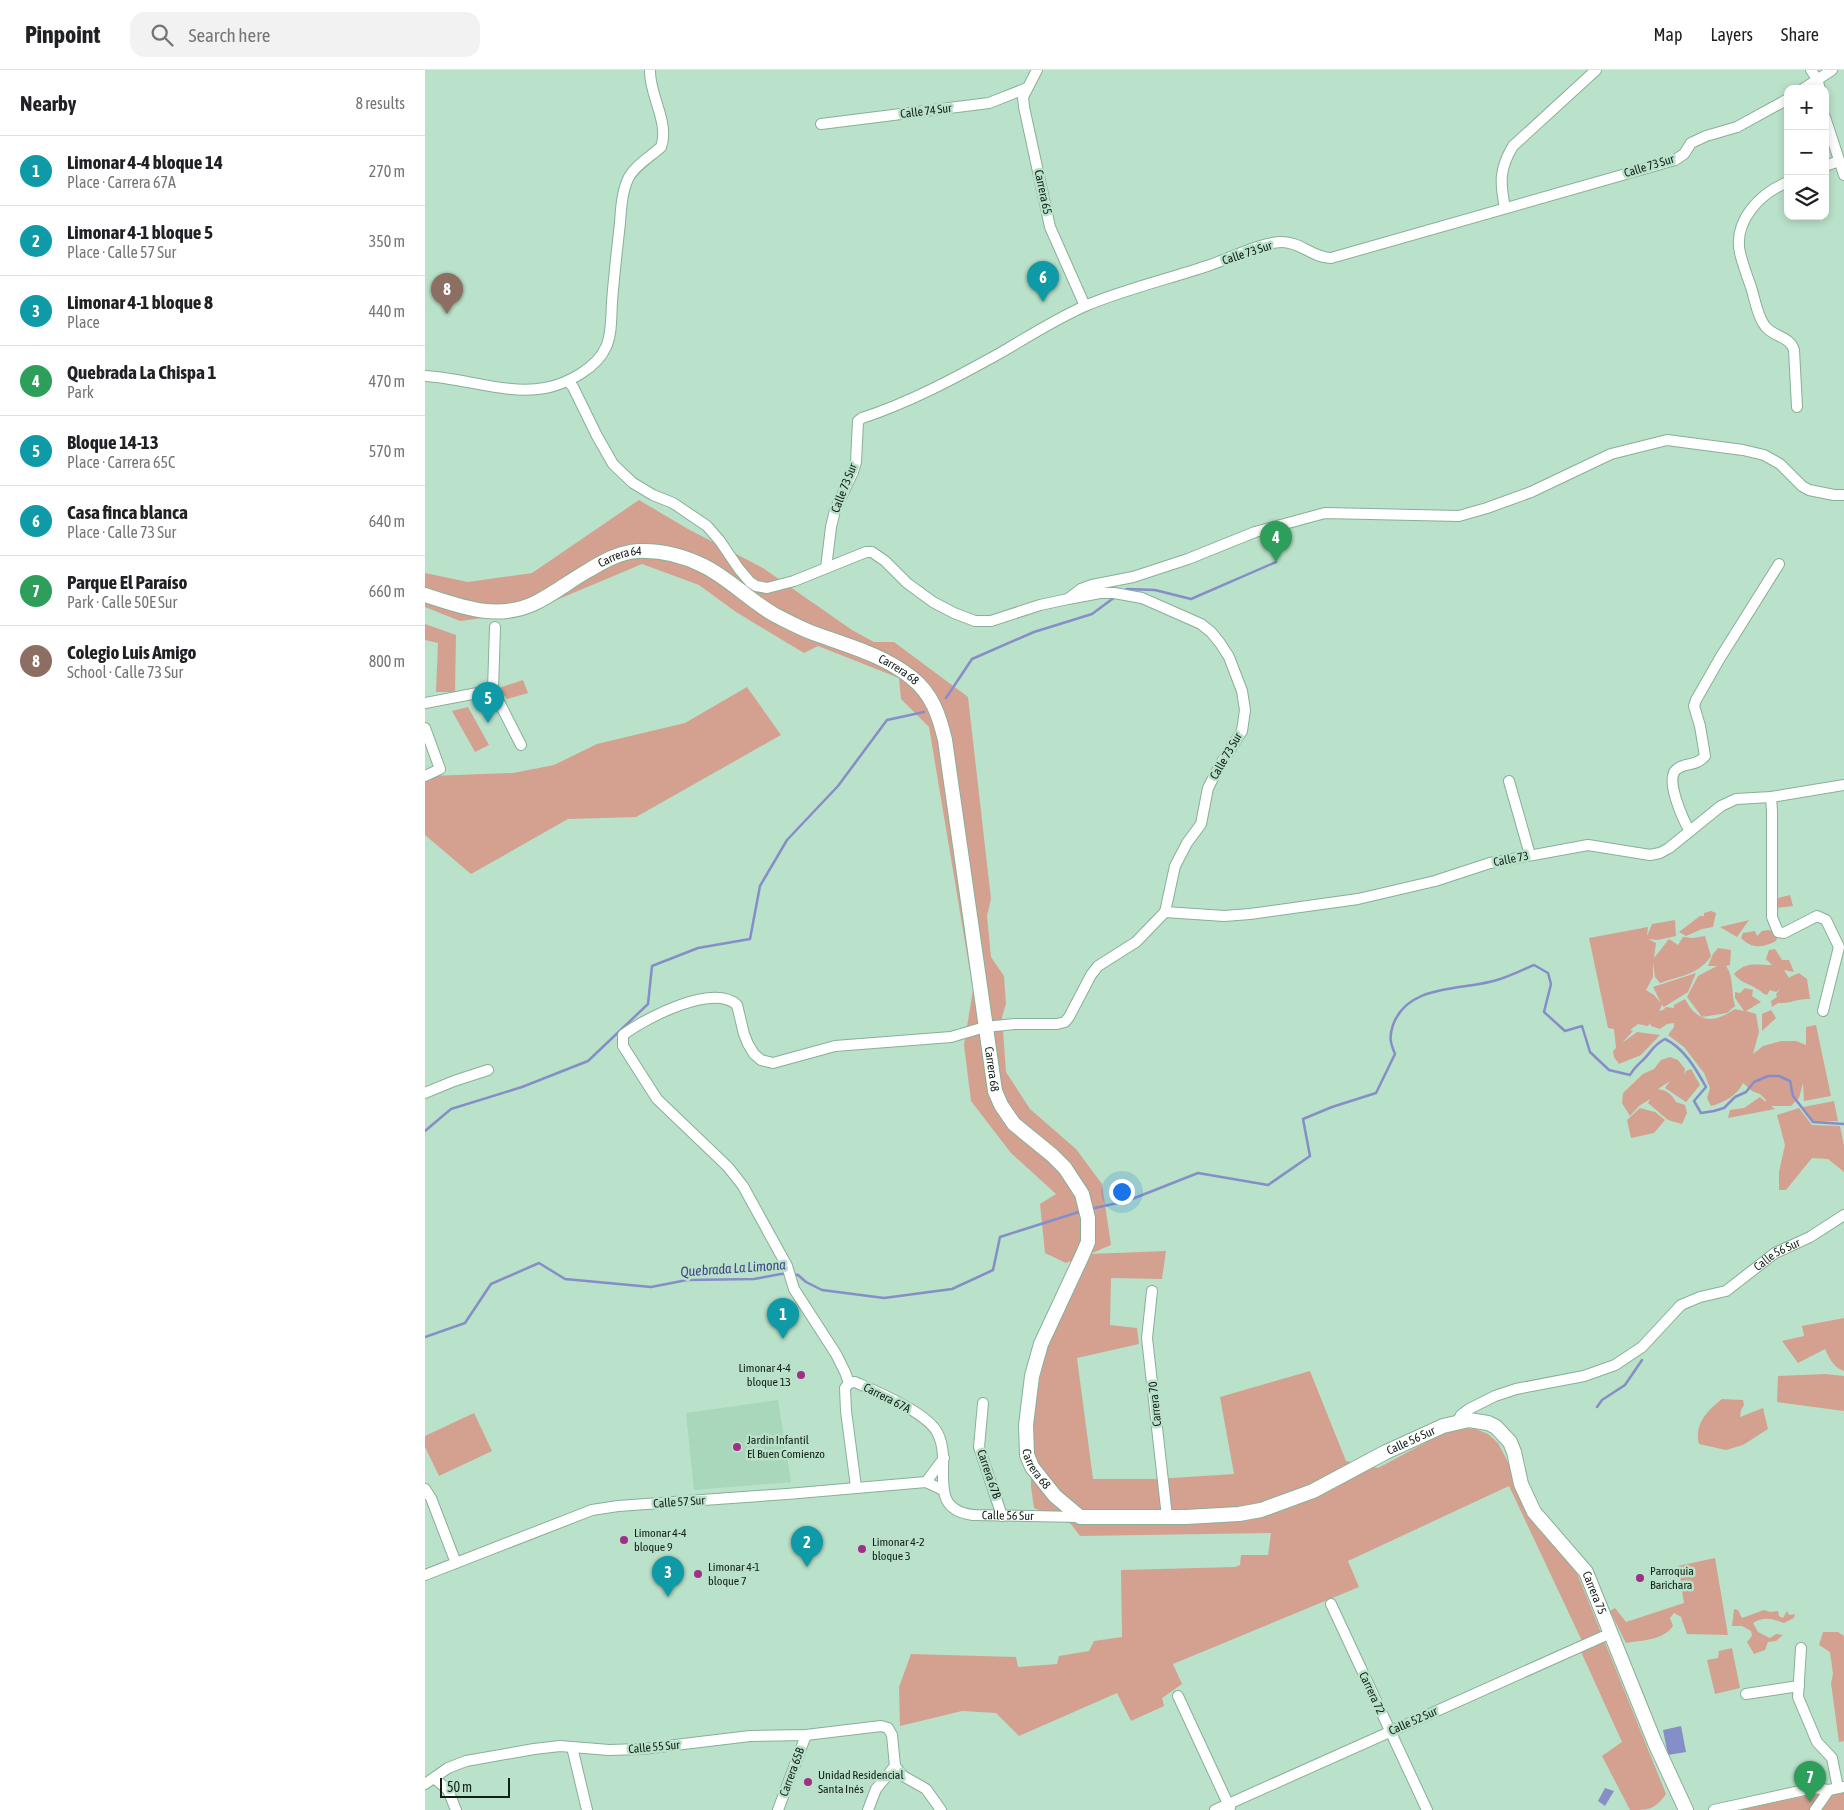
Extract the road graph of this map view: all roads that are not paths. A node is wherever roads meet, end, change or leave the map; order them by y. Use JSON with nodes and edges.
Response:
{"nodes":[{"id":1,"x":650,"y":70,"type":"edge"},
{"id":2,"x":1596,"y":70,"type":"edge"},
{"id":3,"x":1811,"y":70,"type":"edge"},
{"id":4,"x":1832,"y":70,"type":"edge"},
{"id":5,"x":1036,"y":72,"type":"edge"},
{"id":6,"x":1819,"y":84,"type":"edge"},
{"id":7,"x":1027,"y":88,"type":"junction"},
{"id":8,"x":1784,"y":101,"type":"edge"},
{"id":9,"x":821,"y":124,"type":"dead end"},
{"id":10,"x":1829,"y":130,"type":"edge"},
{"id":11,"x":1839,"y":161,"type":"junction"},
{"id":12,"x":1829,"y":165,"type":"edge"},
{"id":13,"x":1844,"y":175,"type":"edge"},
{"id":14,"x":1784,"y":184,"type":"edge"},
{"id":15,"x":1505,"y":208,"type":"junction"},
{"id":16,"x":1085,"y":306,"type":"junction"},
{"id":17,"x":425,"y":376,"type":"edge"},
{"id":18,"x":568,"y":380,"type":"junction"},
{"id":19,"x":1797,"y":407,"type":"dead end"},
{"id":20,"x":1844,"y":495,"type":"edge"},
{"id":21,"x":1779,"y":564,"type":"dead end"},
{"id":22,"x":826,"y":568,"type":"junction"},
{"id":23,"x":425,"y":596,"type":"edge"},
{"id":24,"x":1067,"y":599,"type":"junction"},
{"id":25,"x":495,"y":627,"type":"dead end"},
{"id":26,"x":810,"y":632,"type":"joint"},
{"id":27,"x":493,"y":690,"type":"junction"},
{"id":28,"x":425,"y":703,"type":"edge"},
{"id":29,"x":425,"y":728,"type":"edge"},
{"id":30,"x":521,"y":745,"type":"dead end"},
{"id":31,"x":425,"y":776,"type":"edge"},
{"id":32,"x":1509,"y":780,"type":"dead end"},
{"id":33,"x":1844,"y":785,"type":"edge"},
{"id":34,"x":1771,"y":797,"type":"junction"},
{"id":35,"x":1690,"y":831,"type":"junction"},
{"id":36,"x":1530,"y":855,"type":"junction"},
{"id":37,"x":1165,"y":912,"type":"junction"},
{"id":38,"x":1823,"y":1011,"type":"dead end"},
{"id":39,"x":985,"y":1027,"type":"junction"},
{"id":40,"x":488,"y":1070,"type":"dead end"},
{"id":41,"x":425,"y":1093,"type":"edge"},
{"id":42,"x":1844,"y":1215,"type":"edge"},
{"id":43,"x":1152,"y":1291,"type":"dead end"},
{"id":44,"x":849,"y":1383,"type":"junction"},
{"id":45,"x":983,"y":1403,"type":"dead end"},
{"id":46,"x":1458,"y":1421,"type":"junction"},
{"id":47,"x":943,"y":1458,"type":"junction"},
{"id":48,"x":925,"y":1482,"type":"junction"},
{"id":49,"x":856,"y":1487,"type":"junction"},
{"id":50,"x":425,"y":1489,"type":"edge"},
{"id":51,"x":943,"y":1490,"type":"junction"},
{"id":52,"x":1002,"y":1516,"type":"junction"},
{"id":53,"x":1080,"y":1517,"type":"junction"},
{"id":54,"x":1167,"y":1517,"type":"junction"},
{"id":55,"x":456,"y":1563,"type":"junction"},
{"id":56,"x":425,"y":1575,"type":"edge"},
{"id":57,"x":1331,"y":1604,"type":"dead end"},
{"id":58,"x":1611,"y":1633,"type":"junction"},
{"id":59,"x":1801,"y":1648,"type":"dead end"},
{"id":60,"x":1799,"y":1686,"type":"junction"},
{"id":61,"x":1746,"y":1694,"type":"dead end"},
{"id":62,"x":1178,"y":1696,"type":"dead end"},
{"id":63,"x":1391,"y":1732,"type":"junction"},
{"id":64,"x":806,"y":1735,"type":"junction"},
{"id":65,"x":572,"y":1747,"type":"junction"},
{"id":66,"x":895,"y":1766,"type":"junction"},
{"id":67,"x":434,"y":1778,"type":"junction"},
{"id":68,"x":425,"y":1784,"type":"edge"},
{"id":69,"x":1837,"y":1789,"type":"edge"},
{"id":70,"x":1230,"y":1807,"type":"edge"},
{"id":71,"x":456,"y":1810,"type":"edge"},
{"id":72,"x":587,"y":1810,"type":"edge"},
{"id":73,"x":778,"y":1810,"type":"edge"},
{"id":74,"x":868,"y":1810,"type":"edge"},
{"id":75,"x":941,"y":1810,"type":"edge"},
{"id":76,"x":1215,"y":1810,"type":"edge"},
{"id":77,"x":1427,"y":1810,"type":"edge"},
{"id":78,"x":1686,"y":1810,"type":"edge"},
{"id":79,"x":1714,"y":1810,"type":"edge"},
{"id":80,"x":1815,"y":1810,"type":"edge"}],
"edges":[{"from":1,"to":18,"type":"street"},
{"from":2,"to":15,"type":"street"},
{"from":3,"to":6,"type":"street"},
{"from":4,"to":6,"type":"street"},
{"from":5,"to":7,"type":"street","name":"Carrera 65"},
{"from":7,"to":9,"type":"street","name":"Calle 74 Sur"},
{"from":7,"to":16,"type":"street","name":"Carrera 65"},
{"from":8,"to":15,"type":"street","name":"Calle 73 Sur"},
{"from":10,"to":11,"type":"street"},
{"from":11,"to":12,"type":"street"},
{"from":11,"to":13,"type":"street"},
{"from":14,"to":19,"type":"street"},
{"from":15,"to":16,"type":"street","name":"Calle 73 Sur"},
{"from":16,"to":22,"type":"street","name":"Calle 73 Sur"},
{"from":17,"to":18,"type":"street"},
{"from":18,"to":22,"type":"street","name":"Calle 73 Sur"},
{"from":20,"to":24,"type":"street"},
{"from":21,"to":35,"type":"street"},
{"from":22,"to":24,"type":"street","name":"Calle 73 Sur"},
{"from":23,"to":26,"type":"street","name":"Carrera 64"},
{"from":24,"to":37,"type":"street","name":"Calle 73 Sur"},
{"from":25,"to":27,"type":"street"},
{"from":26,"to":39,"type":"street","name":"Carrera 68"},
{"from":27,"to":28,"type":"street"},
{"from":27,"to":30,"type":"street"},
{"from":29,"to":31,"type":"street"},
{"from":32,"to":36,"type":"street"},
{"from":33,"to":34,"type":"street","name":"Calle 73"},
{"from":34,"to":35,"type":"street","name":"Calle 73"},
{"from":34,"to":38,"type":"street"},
{"from":35,"to":36,"type":"street","name":"Calle 73"},
{"from":36,"to":37,"type":"street","name":"Calle 73"},
{"from":37,"to":39,"type":"street"},
{"from":39,"to":44,"type":"street"},
{"from":39,"to":53,"type":"street","name":"Carrera 68"},
{"from":40,"to":41,"type":"street"},
{"from":42,"to":46,"type":"street","name":"Calle 56 Sur"},
{"from":43,"to":54,"type":"street","name":"Carrera 70"},
{"from":44,"to":47,"type":"street","name":"Carrera 67A"},
{"from":44,"to":49,"type":"street","name":"Carrera 67A"},
{"from":45,"to":52,"type":"street","name":"Carrera 67B"},
{"from":46,"to":54,"type":"street","name":"Calle 56 Sur"},
{"from":46,"to":58,"type":"street","name":"Carrera 75"},
{"from":47,"to":48,"type":"street"},
{"from":47,"to":51,"type":"street","name":"Carrera 67A"},
{"from":48,"to":49,"type":"street","name":"Calle 57 Sur"},
{"from":48,"to":51,"type":"street","name":"Calle 57 Sur"},
{"from":49,"to":55,"type":"street","name":"Calle 57 Sur"},
{"from":50,"to":55,"type":"street"},
{"from":51,"to":52,"type":"street","name":"Calle 56 Sur"},
{"from":52,"to":53,"type":"street","name":"Calle 56 Sur"},
{"from":53,"to":54,"type":"street","name":"Calle 56 Sur"},
{"from":55,"to":56,"type":"street","name":"Calle 57 Sur"},
{"from":57,"to":63,"type":"street","name":"Carrera 72"},
{"from":58,"to":63,"type":"street","name":"Calle 52 Sur"},
{"from":58,"to":78,"type":"street","name":"Carrera 75"},
{"from":59,"to":60,"type":"street"},
{"from":60,"to":61,"type":"street"},
{"from":60,"to":69,"type":"street"},
{"from":62,"to":70,"type":"street"},
{"from":63,"to":70,"type":"street","name":"Calle 52 Sur"},
{"from":63,"to":77,"type":"street","name":"Carrera 72"},
{"from":64,"to":65,"type":"street","name":"Calle 55 Sur"},
{"from":64,"to":66,"type":"street","name":"Calle 55 Sur"},
{"from":64,"to":73,"type":"street","name":"Carrera 65B"},
{"from":65,"to":67,"type":"street","name":"Calle 55 Sur"},
{"from":65,"to":72,"type":"street"},
{"from":66,"to":74,"type":"street"},
{"from":66,"to":75,"type":"street"},
{"from":67,"to":68,"type":"street","name":"Calle 55 Sur"},
{"from":67,"to":71,"type":"street"},
{"from":69,"to":79,"type":"street"},
{"from":69,"to":80,"type":"street"},
{"from":70,"to":76,"type":"street","name":"Calle 52 Sur"}]}
